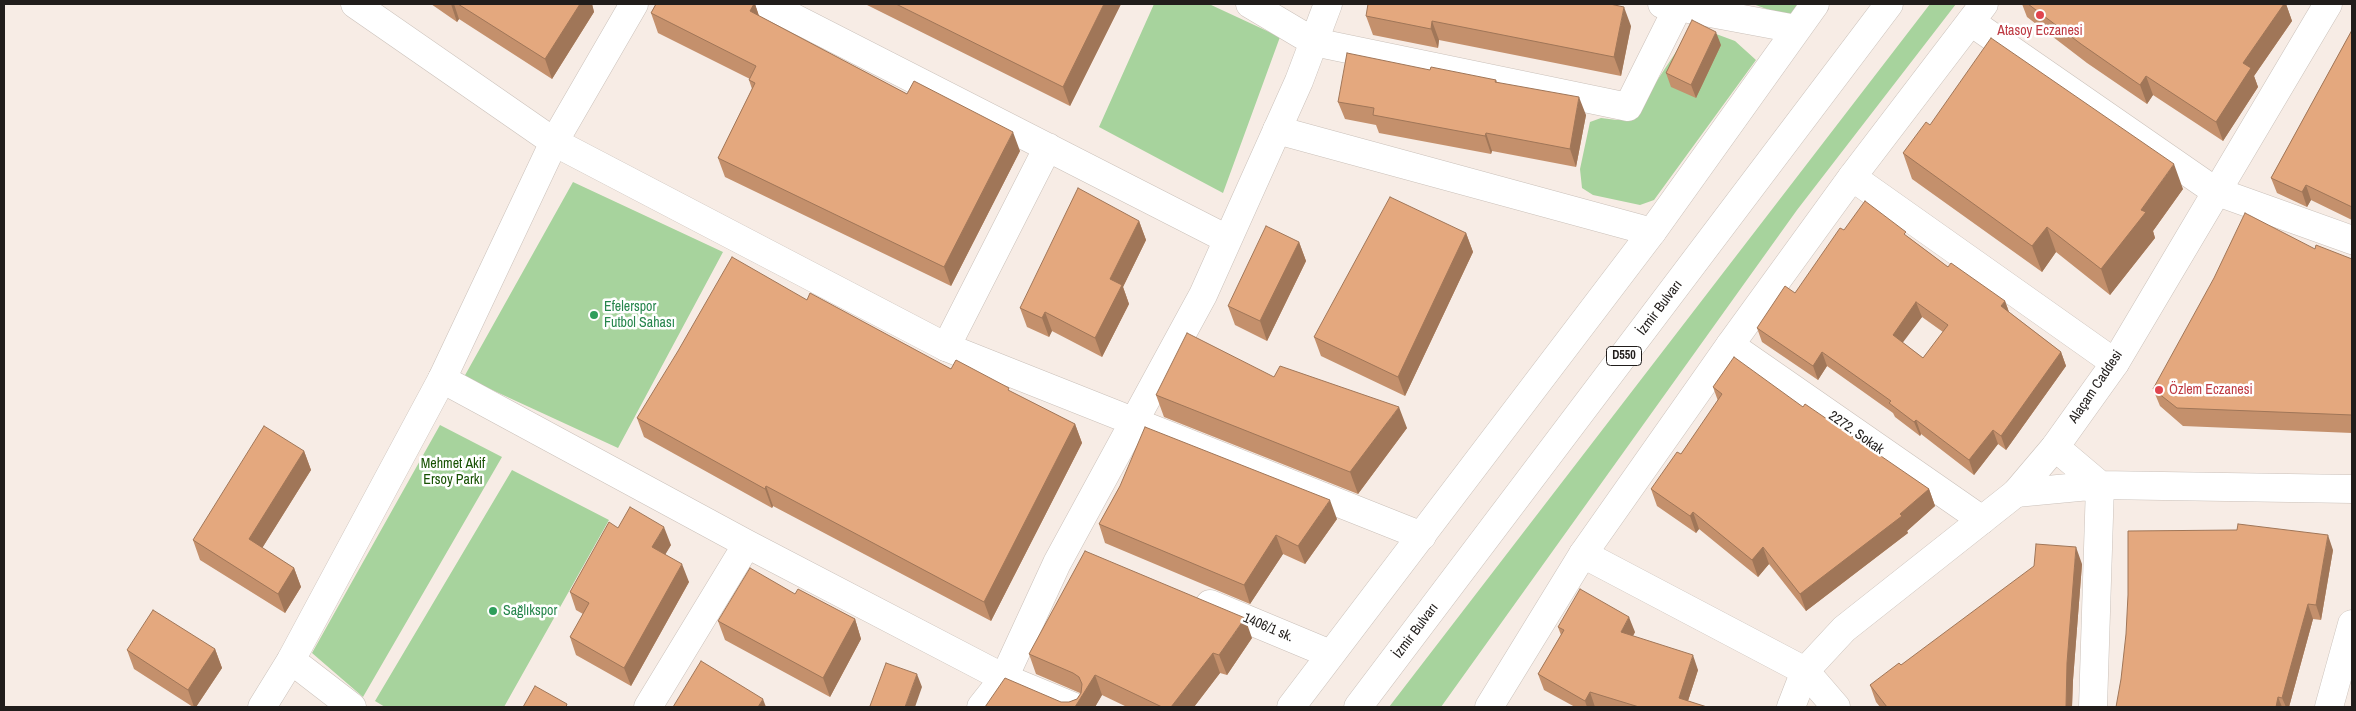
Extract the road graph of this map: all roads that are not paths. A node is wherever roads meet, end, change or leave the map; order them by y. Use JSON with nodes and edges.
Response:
{"nodes":[{"id":1,"x":355,"y":4,"type":"edge"},
{"id":2,"x":634,"y":4,"type":"edge"},
{"id":3,"x":767,"y":4,"type":"edge"},
{"id":4,"x":1250,"y":4,"type":"edge"},
{"id":5,"x":1328,"y":4,"type":"edge"},
{"id":6,"x":1815,"y":4,"type":"edge"},
{"id":7,"x":1889,"y":4,"type":"edge"},
{"id":8,"x":2328,"y":4,"type":"edge"},
{"id":9,"x":1670,"y":5,"type":"edge"},
{"id":10,"x":1977,"y":13,"type":"edge"},
{"id":11,"x":1796,"y":29,"type":"junction"},
{"id":12,"x":1314,"y":42,"type":"junction"},
{"id":13,"x":1277,"y":130,"type":"junction"},
{"id":14,"x":554,"y":142,"type":"junction"},
{"id":15,"x":1048,"y":147,"type":"junction"},
{"id":16,"x":1852,"y":177,"type":"junction"},
{"id":17,"x":2215,"y":191,"type":"junction"},
{"id":18,"x":1652,"y":232,"type":"junction"},
{"id":19,"x":1227,"y":239,"type":"junction"},
{"id":20,"x":2352,"y":240,"type":"edge"},
{"id":21,"x":1730,"y":345,"type":"junction"},
{"id":22,"x":946,"y":347,"type":"junction"},
{"id":23,"x":2115,"y":363,"type":"junction"},
{"id":24,"x":442,"y":379,"type":"junction"},
{"id":25,"x":1135,"y":422,"type":"junction"},
{"id":26,"x":2055,"y":447,"type":"junction"},
{"id":27,"x":2100,"y":485,"type":"junction"},
{"id":28,"x":2352,"y":489,"type":"edge"},
{"id":29,"x":2016,"y":493,"type":"junction"},
{"id":30,"x":1982,"y":520,"type":"junction"},
{"id":31,"x":1422,"y":536,"type":"junction"},
{"id":32,"x":747,"y":544,"type":"junction"},
{"id":33,"x":1068,"y":544,"type":"junction"},
{"id":34,"x":1583,"y":554,"type":"junction"},
{"id":35,"x":1095,"y":556,"type":"edge"},
{"id":36,"x":1185,"y":594,"type":"edge"},
{"id":37,"x":2352,"y":624,"type":"edge"},
{"id":38,"x":1330,"y":654,"type":"junction"},
{"id":39,"x":291,"y":660,"type":"junction"},
{"id":40,"x":1805,"y":671,"type":"junction"},
{"id":41,"x":1004,"y":678,"type":"junction"},
{"id":42,"x":262,"y":707,"type":"edge"},
{"id":43,"x":352,"y":707,"type":"edge"},
{"id":44,"x":648,"y":707,"type":"edge"},
{"id":45,"x":981,"y":707,"type":"edge"},
{"id":46,"x":1074,"y":707,"type":"edge"},
{"id":47,"x":1291,"y":707,"type":"edge"},
{"id":48,"x":1358,"y":707,"type":"edge"},
{"id":49,"x":1489,"y":707,"type":"edge"},
{"id":50,"x":1791,"y":707,"type":"edge"},
{"id":51,"x":1836,"y":707,"type":"edge"},
{"id":52,"x":2093,"y":707,"type":"edge"},
{"id":53,"x":2329,"y":707,"type":"edge"}],
"edges":[{"from":1,"to":14,"type":"main road"},
{"from":2,"to":14,"type":"main road"},
{"from":3,"to":15,"type":"main road"},
{"from":4,"to":12,"type":"main road"},
{"from":5,"to":12,"type":"main road"},
{"from":6,"to":11,"type":"main road"},
{"from":7,"to":48,"type":"main road","name":"İzmir Bulvarı","number":"D550"},
{"from":8,"to":17,"type":"main road","name":"Alaçam Caddesi"},
{"from":9,"to":11,"type":"main road"},
{"from":9,"to":12,"type":"main road"},
{"from":10,"to":16,"type":"main road"},
{"from":10,"to":17,"type":"main road"},
{"from":11,"to":18,"type":"main road"},
{"from":12,"to":13,"type":"main road"},
{"from":13,"to":18,"type":"main road"},
{"from":13,"to":19,"type":"main road"},
{"from":14,"to":22,"type":"main road"},
{"from":14,"to":24,"type":"main road"},
{"from":15,"to":19,"type":"main road"},
{"from":15,"to":22,"type":"main road"},
{"from":16,"to":21,"type":"main road"},
{"from":16,"to":23,"type":"main road"},
{"from":17,"to":20,"type":"main road"},
{"from":17,"to":23,"type":"main road","name":"Alaçam Caddesi"},
{"from":18,"to":31,"type":"main road"},
{"from":19,"to":25,"type":"main road"},
{"from":21,"to":30,"type":"main road","name":"2272. Sokak"},
{"from":21,"to":34,"type":"main road"},
{"from":22,"to":25,"type":"main road"},
{"from":23,"to":26,"type":"main road","name":"Alaçam Caddesi"},
{"from":24,"to":32,"type":"main road"},
{"from":24,"to":39,"type":"main road"},
{"from":25,"to":31,"type":"main road"},
{"from":25,"to":33,"type":"main road"},
{"from":26,"to":27,"type":"main road"},
{"from":26,"to":29,"type":"main road","name":"Alaçam Caddesi"},
{"from":27,"to":28,"type":"main road"},
{"from":27,"to":29,"type":"main road"},
{"from":27,"to":52,"type":"main road"},
{"from":29,"to":30,"type":"main road","name":"Alaçam Caddesi"},
{"from":30,"to":40,"type":"main road","name":"Alaçam Caddesi"},
{"from":31,"to":38,"type":"main road"},
{"from":32,"to":41,"type":"main road"},
{"from":32,"to":44,"type":"main road"},
{"from":33,"to":35,"type":"main road"},
{"from":33,"to":41,"type":"main road"},
{"from":34,"to":40,"type":"main road"},
{"from":34,"to":49,"type":"main road"},
{"from":36,"to":38,"type":"main road","name":"1406/1 sk."},
{"from":37,"to":53,"type":"main road"},
{"from":38,"to":47,"type":"main road"},
{"from":39,"to":42,"type":"main road"},
{"from":39,"to":43,"type":"main road"},
{"from":40,"to":50,"type":"main road","name":"Alaçam Caddesi"},
{"from":40,"to":51,"type":"main road"},
{"from":41,"to":45,"type":"main road"},
{"from":41,"to":46,"type":"main road"}]}
